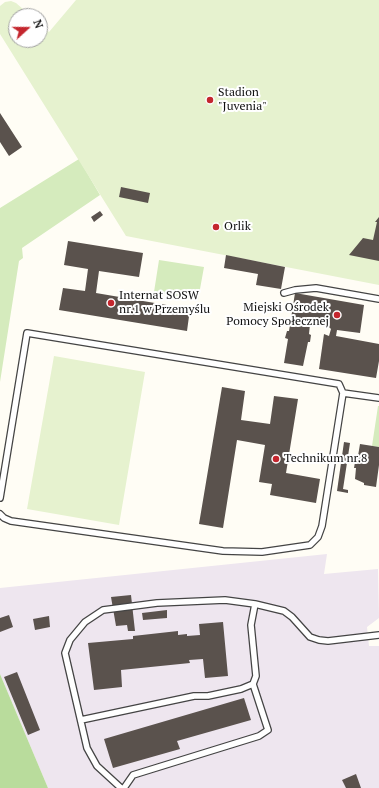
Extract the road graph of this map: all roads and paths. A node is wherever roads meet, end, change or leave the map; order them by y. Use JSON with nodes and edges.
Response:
{"nodes":[{"id":1,"x":284,"y":293,"type":"dead end"},
{"id":2,"x":379,"y":299,"type":"edge"},
{"id":3,"x":343,"y":393,"type":"junction"},
{"id":4,"x":379,"y":398,"type":"edge"},
{"id":5,"x":0,"y":498,"type":"edge"},
{"id":6,"x":0,"y":514,"type":"edge"},
{"id":7,"x":255,"y":604,"type":"junction"},
{"id":8,"x":379,"y":634,"type":"edge"},
{"id":9,"x":253,"y":684,"type":"junction"},
{"id":10,"x":81,"y":720,"type":"junction"},
{"id":11,"x":122,"y":788,"type":"edge"}],
"edges":[{"from":1,"to":2,"type":"lane"},
{"from":3,"to":4,"type":"lane"},
{"from":3,"to":5,"type":"lane"},
{"from":3,"to":6,"type":"lane"},
{"from":7,"to":8,"type":"lane"},
{"from":7,"to":9,"type":"lane"},
{"from":7,"to":10,"type":"lane"},
{"from":9,"to":10,"type":"lane"},
{"from":9,"to":11,"type":"lane"},
{"from":10,"to":11,"type":"lane"}]}
